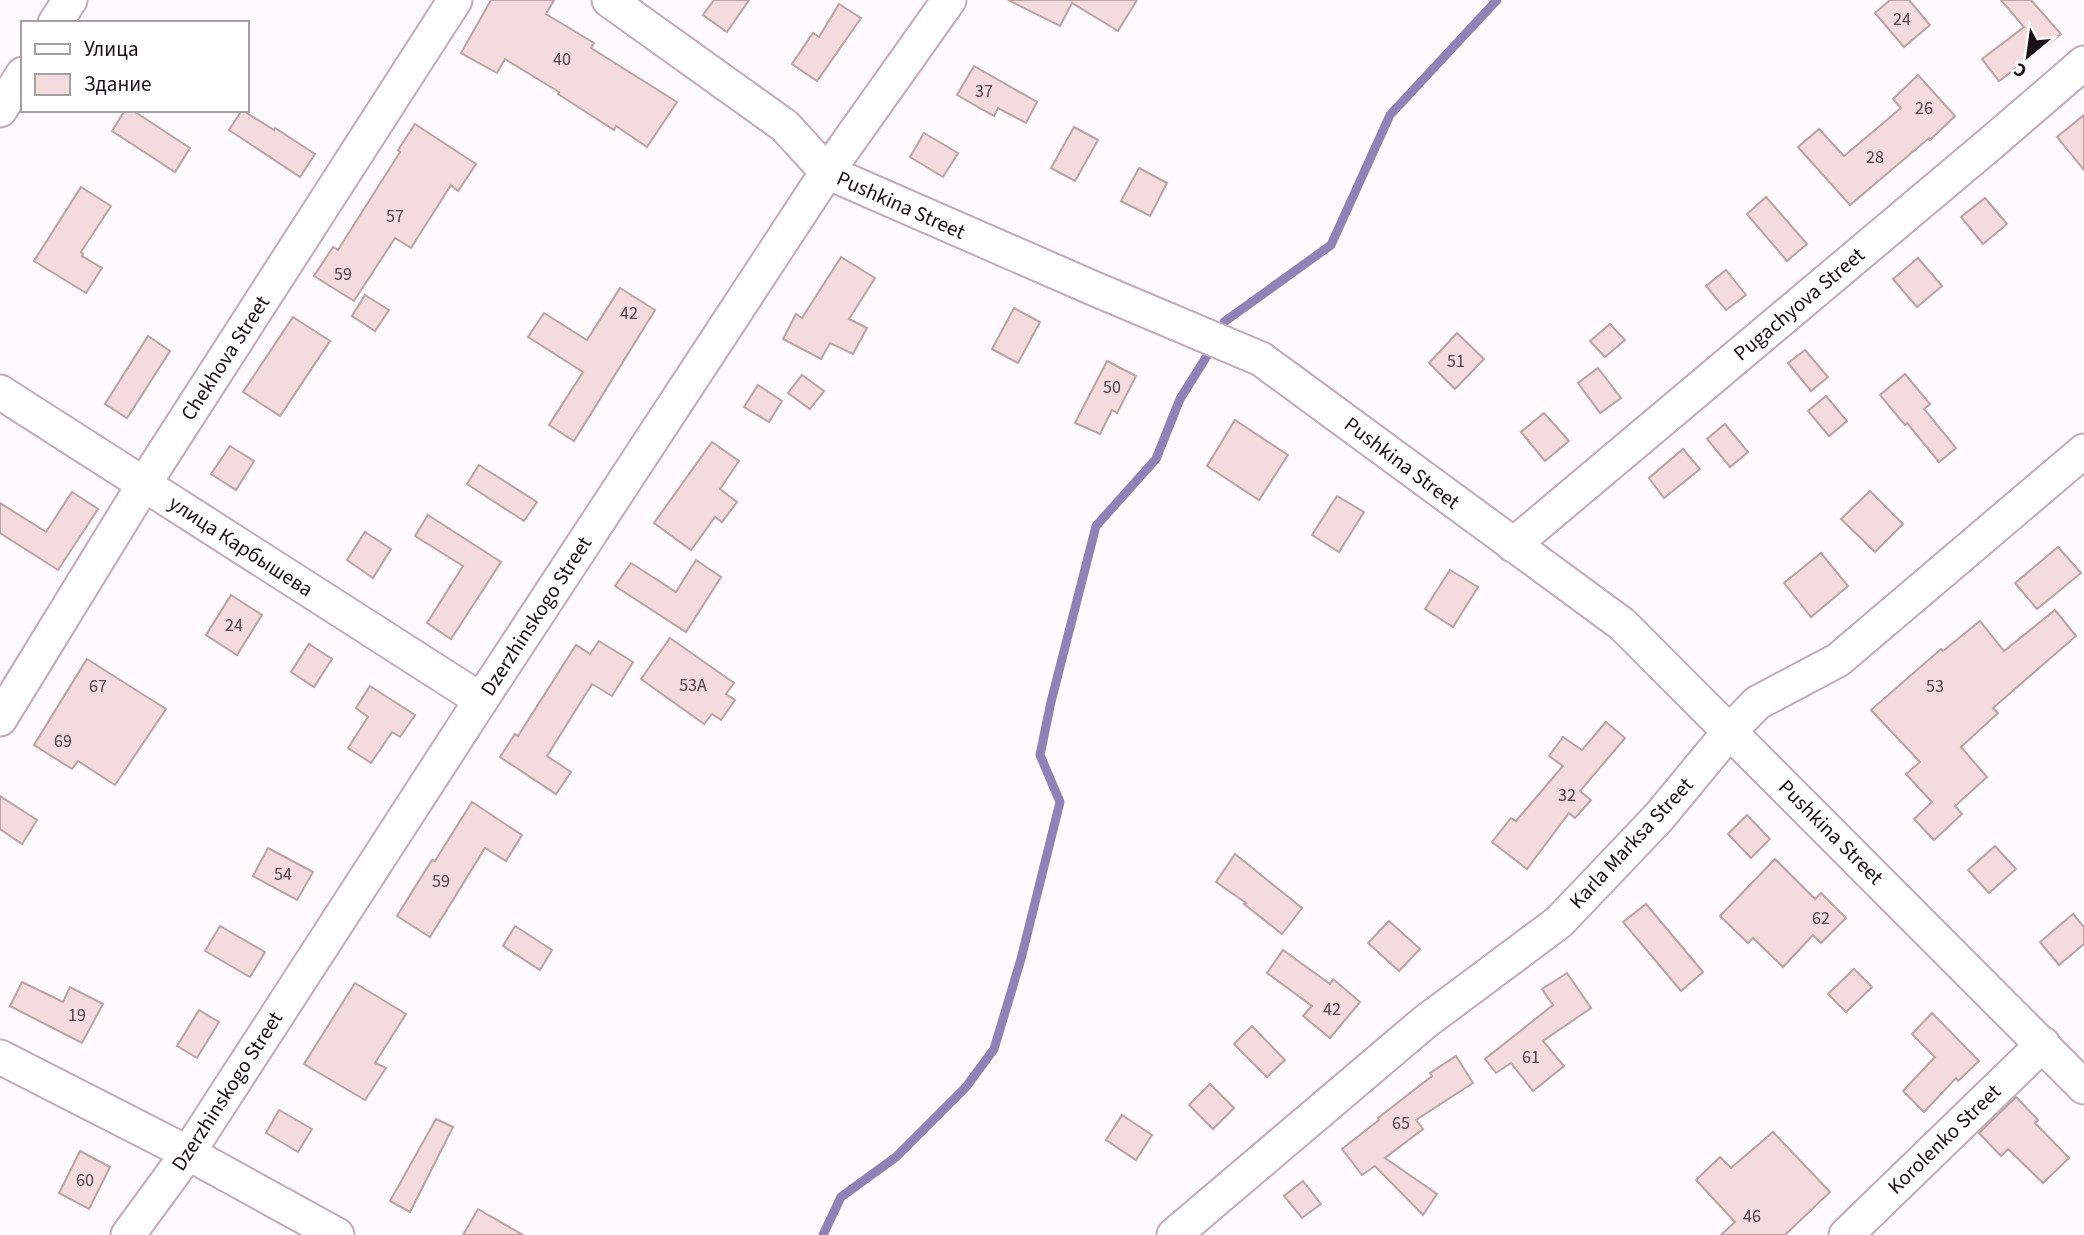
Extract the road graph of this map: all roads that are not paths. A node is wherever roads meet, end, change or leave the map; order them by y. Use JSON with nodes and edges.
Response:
{"nodes":[{"id":1,"x":69,"y":0,"type":"edge"},
{"id":2,"x":455,"y":0,"type":"edge"},
{"id":3,"x":609,"y":0,"type":"edge"},
{"id":4,"x":949,"y":0,"type":"edge"},
{"id":5,"x":56,"y":21,"type":"edge"},
{"id":6,"x":2084,"y":62,"type":"edge"},
{"id":7,"x":21,"y":77,"type":"edge"},
{"id":8,"x":0,"y":110,"type":"edge"},
{"id":9,"x":827,"y":172,"type":"junction"},
{"id":10,"x":0,"y":392,"type":"edge"},
{"id":11,"x":2084,"y":452,"type":"edge"},
{"id":12,"x":144,"y":484,"type":"junction"},
{"id":13,"x":1513,"y":545,"type":"junction"},
{"id":14,"x":481,"y":700,"type":"junction"},
{"id":15,"x":0,"y":719,"type":"edge"},
{"id":16,"x":1730,"y":731,"type":"junction"},
{"id":17,"x":2043,"y":1044,"type":"junction"},
{"id":18,"x":0,"y":1057,"type":"edge"},
{"id":19,"x":2084,"y":1087,"type":"edge"},
{"id":20,"x":188,"y":1153,"type":"junction"},
{"id":21,"x":128,"y":1235,"type":"edge"},
{"id":22,"x":337,"y":1235,"type":"edge"},
{"id":23,"x":1174,"y":1235,"type":"edge"},
{"id":24,"x":1846,"y":1235,"type":"edge"}],
"edges":[{"from":1,"to":5,"type":"street"},
{"from":2,"to":12,"type":"street","name":"Chekhova Street"},
{"from":3,"to":9,"type":"street","name":"Pushkina Street"},
{"from":4,"to":9,"type":"street","name":"Dzerzhinskogo Street"},
{"from":6,"to":13,"type":"street","name":"Pugachyova Street"},
{"from":7,"to":8,"type":"street"},
{"from":9,"to":13,"type":"street","name":"Pushkina Street"},
{"from":9,"to":14,"type":"street","name":"Dzerzhinskogo Street"},
{"from":10,"to":12,"type":"street","name":"улица Карбышева"},
{"from":11,"to":16,"type":"street","name":"Karla Marksa Street"},
{"from":12,"to":14,"type":"street","name":"улица Карбышева"},
{"from":12,"to":15,"type":"street","name":"Chekhova Street"},
{"from":13,"to":16,"type":"street","name":"Pushkina Street"},
{"from":14,"to":20,"type":"street","name":"Dzerzhinskogo Street"},
{"from":16,"to":17,"type":"street","name":"Pushkina Street"},
{"from":16,"to":23,"type":"street","name":"Karla Marksa Street"},
{"from":17,"to":19,"type":"street","name":"Pushkina Street"},
{"from":17,"to":24,"type":"street","name":"Korolenko Street"},
{"from":18,"to":20,"type":"street"},
{"from":20,"to":21,"type":"street","name":"Dzerzhinskogo Street"},
{"from":20,"to":22,"type":"street"}]}
